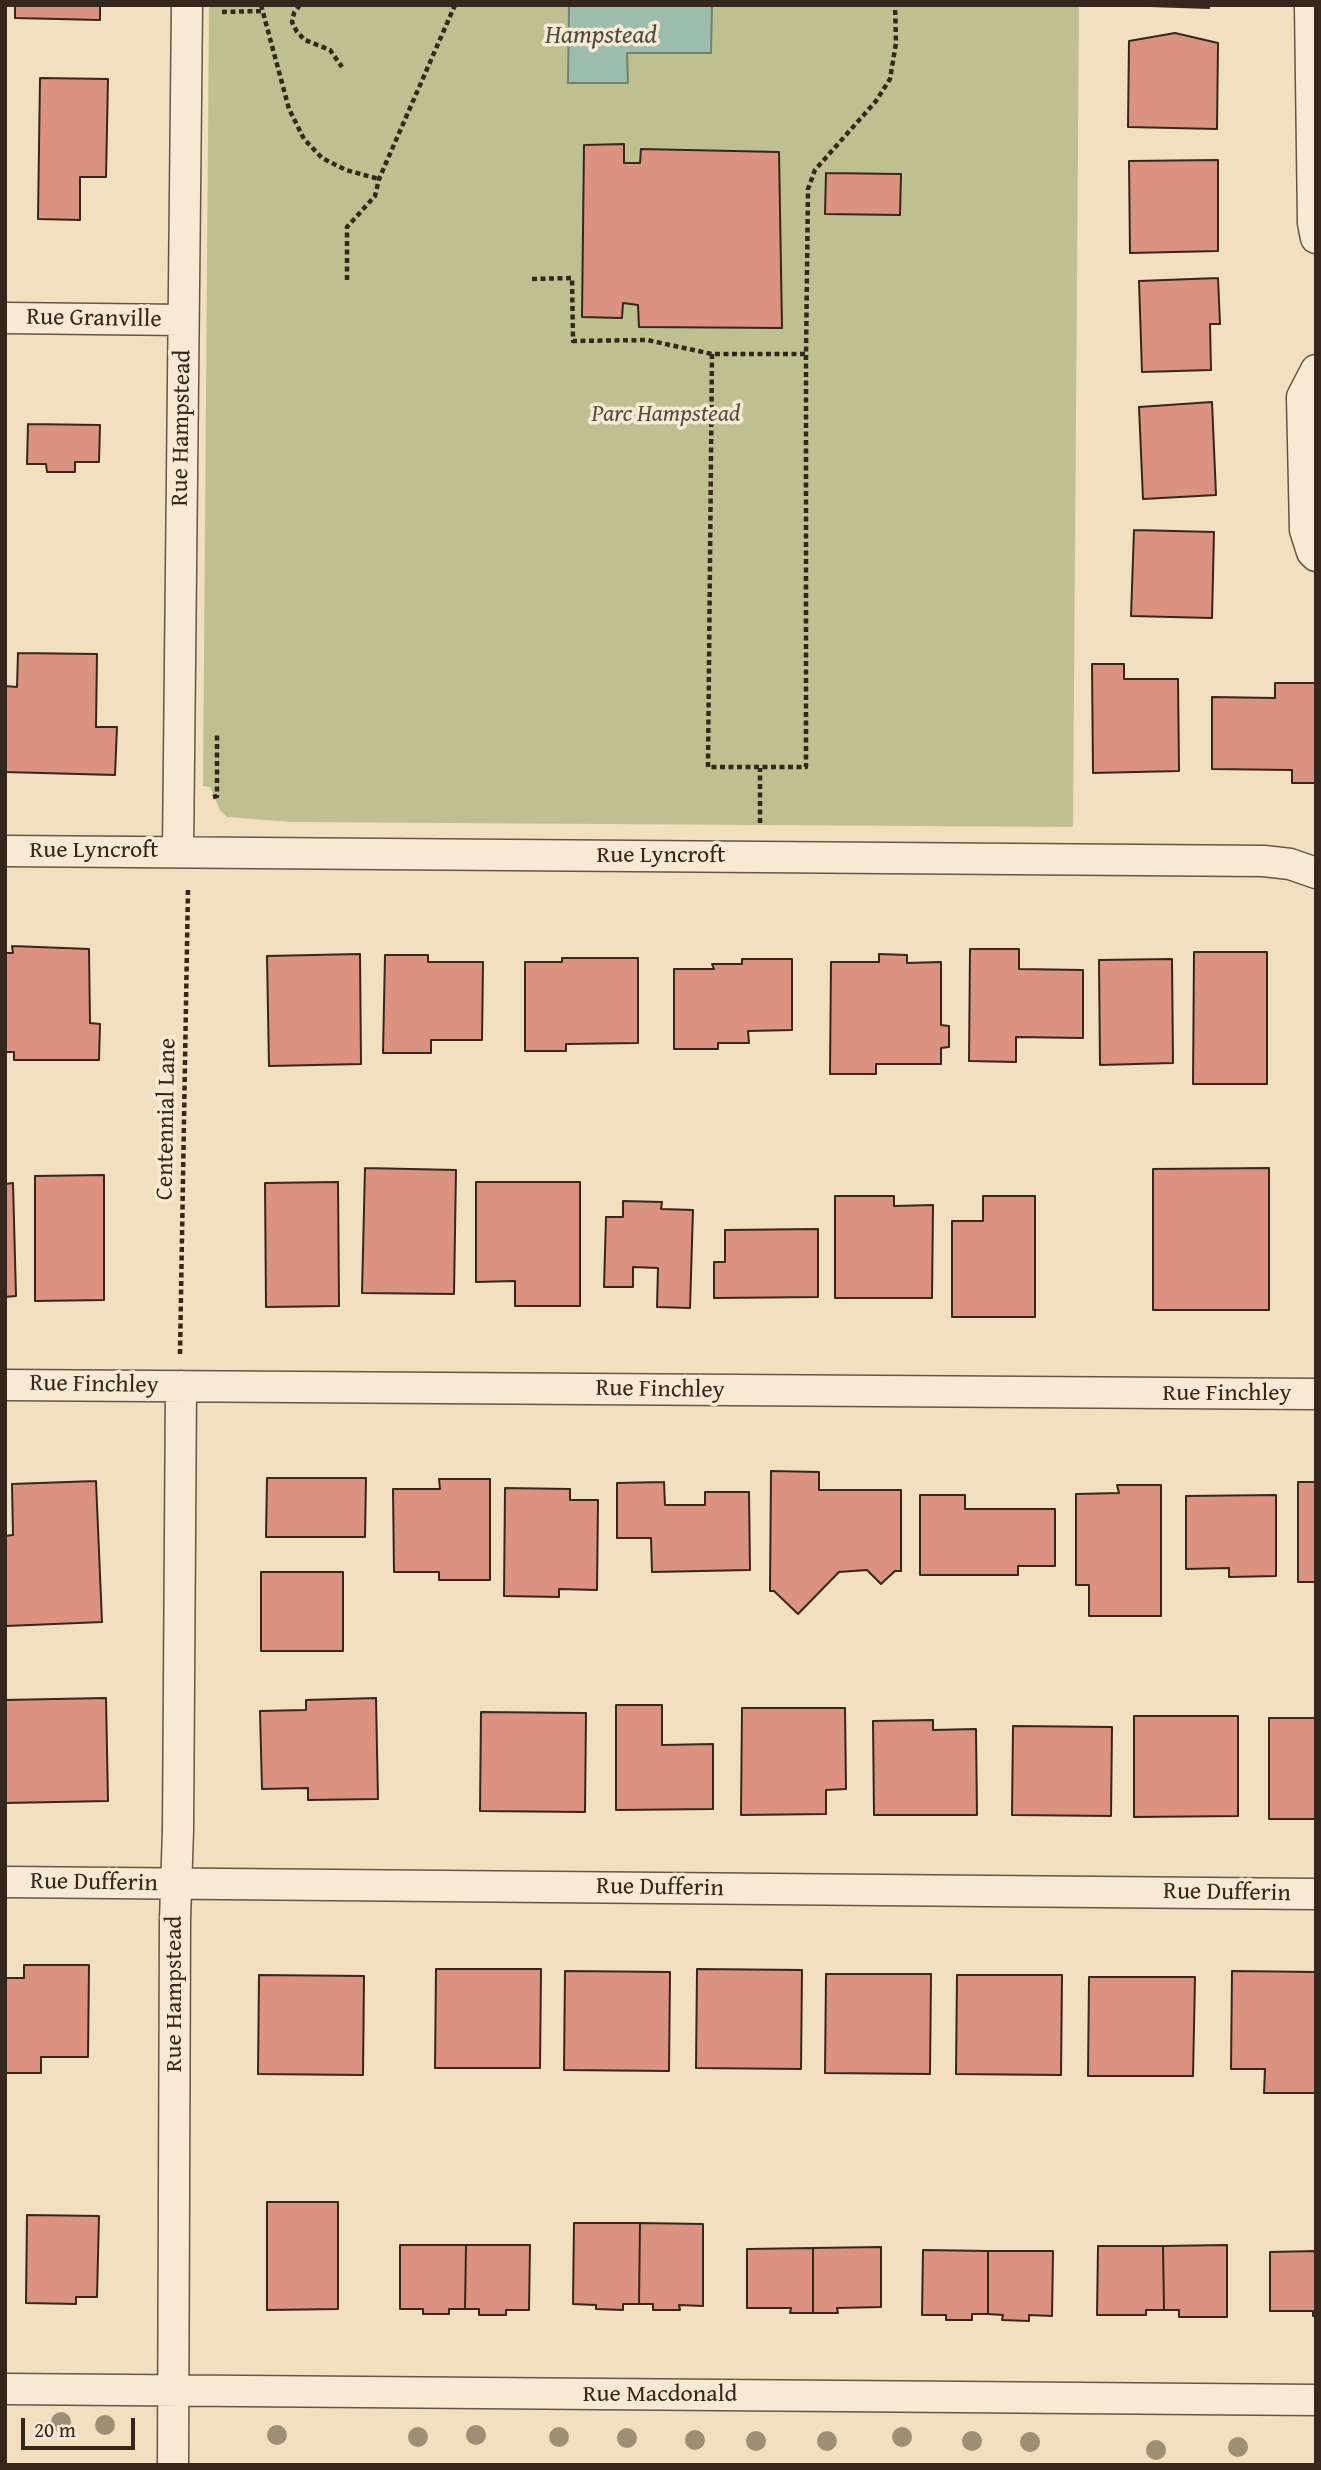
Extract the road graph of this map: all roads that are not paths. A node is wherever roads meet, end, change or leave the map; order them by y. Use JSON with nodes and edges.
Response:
{"nodes":[{"id":1,"x":187,"y":5,"type":"edge"},
{"id":2,"x":1310,"y":5,"type":"edge"},
{"id":3,"x":1316,"y":238,"type":"edge"},
{"id":4,"x":5,"y":318,"type":"edge"},
{"id":5,"x":183,"y":320,"type":"junction"},
{"id":6,"x":1316,"y":370,"type":"edge"},
{"id":7,"x":1316,"y":556,"type":"edge"},
{"id":8,"x":5,"y":851,"type":"edge"},
{"id":9,"x":178,"y":851,"type":"junction"},
{"id":10,"x":1316,"y":873,"type":"edge"},
{"id":11,"x":5,"y":1385,"type":"edge"},
{"id":12,"x":181,"y":1387,"type":"junction"},
{"id":13,"x":1316,"y":1394,"type":"edge"},
{"id":14,"x":5,"y":1882,"type":"edge"},
{"id":15,"x":176,"y":1884,"type":"junction"},
{"id":16,"x":1316,"y":1894,"type":"edge"},
{"id":17,"x":5,"y":2389,"type":"edge"},
{"id":18,"x":174,"y":2391,"type":"junction"},
{"id":19,"x":1316,"y":2400,"type":"edge"},
{"id":20,"x":173,"y":2465,"type":"edge"}],
"edges":[{"from":1,"to":5,"type":"street","name":"Rue Hampstead"},
{"from":2,"to":3,"type":"street"},
{"from":4,"to":5,"type":"street","name":"Rue Granville"},
{"from":5,"to":9,"type":"street","name":"Rue Hampstead"},
{"from":6,"to":7,"type":"street"},
{"from":8,"to":9,"type":"street","name":"Rue Lyncroft"},
{"from":9,"to":10,"type":"street","name":"Rue Lyncroft"},
{"from":11,"to":12,"type":"street","name":"Rue Finchley"},
{"from":12,"to":13,"type":"street","name":"Rue Finchley"},
{"from":12,"to":15,"type":"street","name":"Rue Hampstead"},
{"from":14,"to":15,"type":"street","name":"Rue Dufferin"},
{"from":15,"to":16,"type":"street","name":"Rue Dufferin"},
{"from":15,"to":18,"type":"street","name":"Rue Hampstead"},
{"from":17,"to":18,"type":"street","name":"Rue Macdonald"},
{"from":18,"to":19,"type":"street","name":"Rue Macdonald"},
{"from":18,"to":20,"type":"street","name":"Rue Hampstead"}]}
